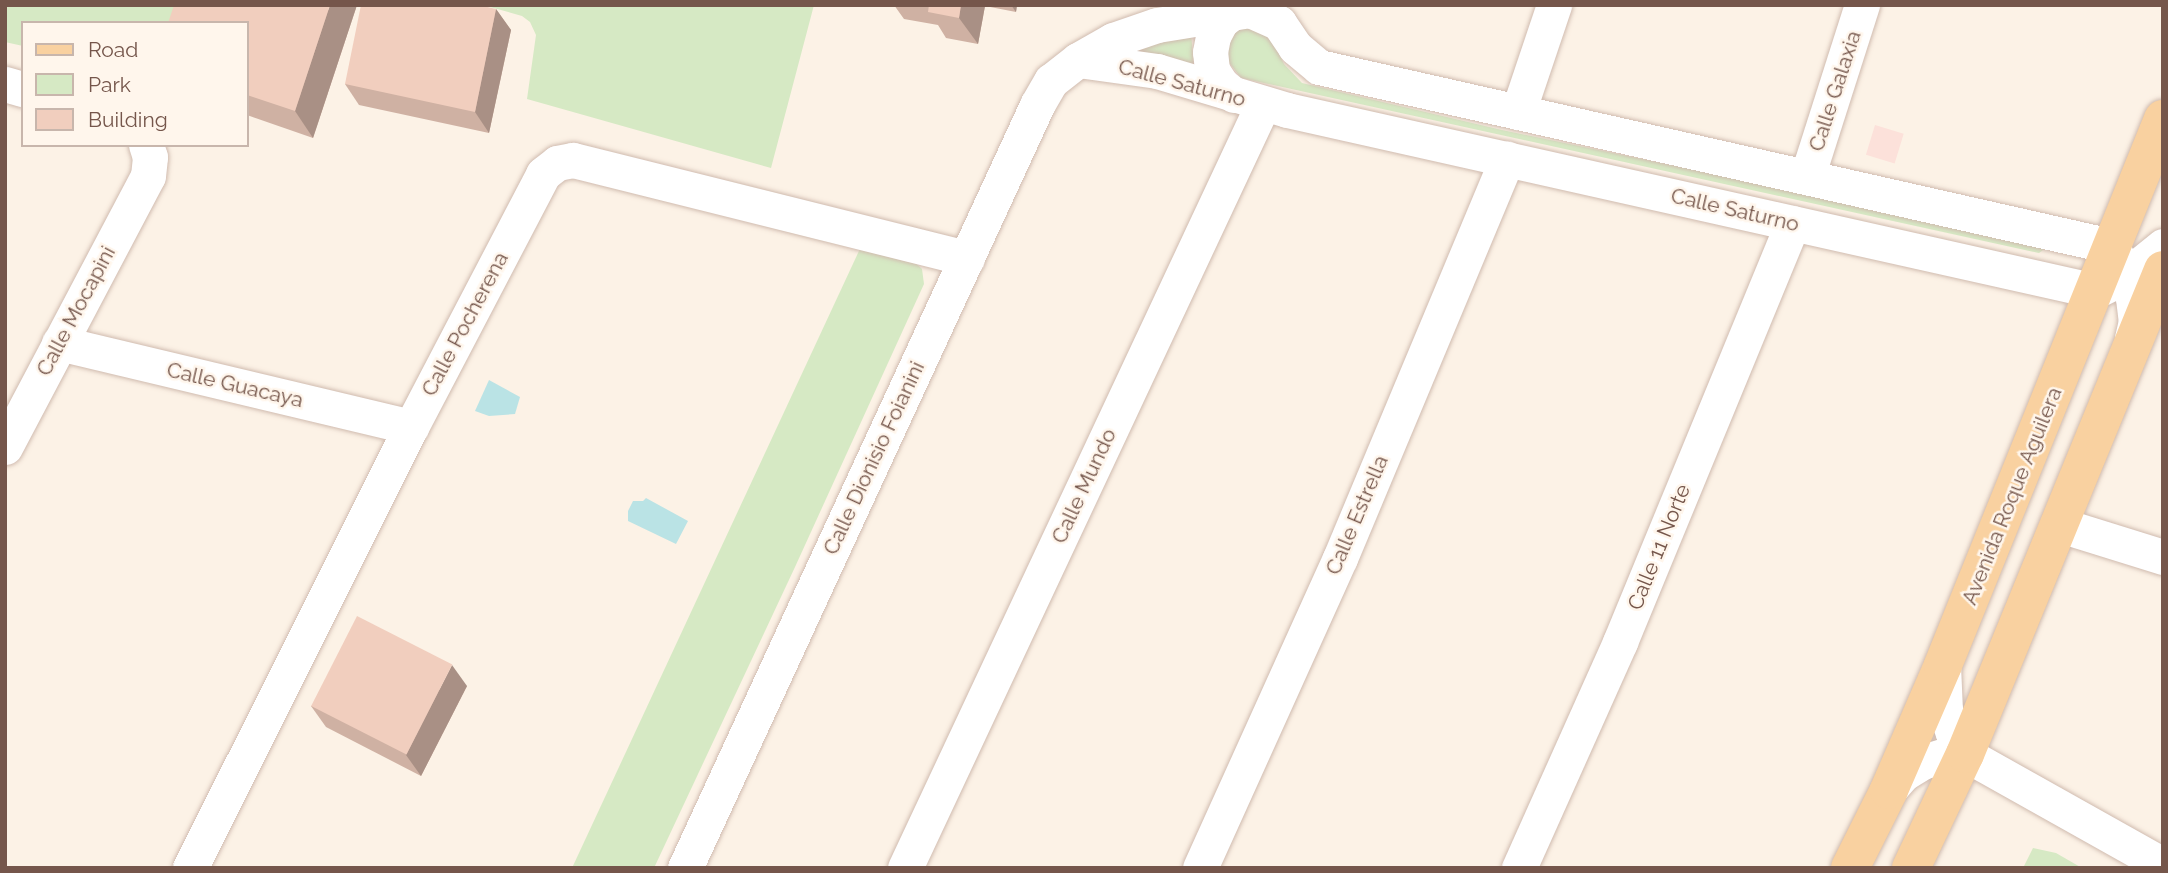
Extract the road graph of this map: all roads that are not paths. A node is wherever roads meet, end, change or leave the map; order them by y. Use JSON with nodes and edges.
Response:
{"nodes":[{"id":1,"x":1286,"y":5,"type":"edge"},
{"id":2,"x":1554,"y":5,"type":"edge"},
{"id":3,"x":1863,"y":5,"type":"edge"},
{"id":4,"x":1238,"y":7,"type":"edge"},
{"id":5,"x":1295,"y":47,"type":"junction"},
{"id":6,"x":1078,"y":60,"type":"junction"},
{"id":7,"x":1249,"y":100,"type":"junction"},
{"id":8,"x":1518,"y":112,"type":"junction"},
{"id":9,"x":2163,"y":119,"type":"edge"},
{"id":10,"x":1507,"y":159,"type":"junction"},
{"id":11,"x":147,"y":161,"type":"edge"},
{"id":12,"x":1807,"y":177,"type":"junction"},
{"id":13,"x":1793,"y":223,"type":"junction"},
{"id":14,"x":2163,"y":246,"type":"edge"},
{"id":15,"x":967,"y":258,"type":"junction"},
{"id":16,"x":2124,"y":271,"type":"edge"},
{"id":17,"x":59,"y":342,"type":"junction"},
{"id":18,"x":411,"y":427,"type":"junction"},
{"id":19,"x":5,"y":447,"type":"edge"},
{"id":20,"x":2060,"y":525,"type":"junction"},
{"id":21,"x":2163,"y":557,"type":"edge"},
{"id":22,"x":1943,"y":665,"type":"junction"},
{"id":23,"x":1965,"y":754,"type":"junction"},
{"id":24,"x":1888,"y":790,"type":"junction"},
{"id":25,"x":2163,"y":865,"type":"edge"},
{"id":26,"x":190,"y":868,"type":"edge"},
{"id":27,"x":684,"y":868,"type":"edge"},
{"id":28,"x":905,"y":868,"type":"edge"},
{"id":29,"x":1200,"y":868,"type":"edge"},
{"id":30,"x":1519,"y":868,"type":"edge"},
{"id":31,"x":1850,"y":868,"type":"edge"},
{"id":32,"x":1911,"y":868,"type":"edge"}],
"edges":[{"from":1,"to":5,"type":"street"},
{"from":2,"to":8,"type":"street"},
{"from":3,"to":12,"type":"street","name":"Calle Galaxia"},
{"from":4,"to":5,"type":"street","name":"Calle Saturno"},
{"from":4,"to":6,"type":"street","name":"Calle Saturno"},
{"from":4,"to":7,"type":"street"},
{"from":5,"to":8,"type":"street","name":"Calle Saturno"},
{"from":6,"to":7,"type":"street","name":"Calle Saturno"},
{"from":6,"to":15,"type":"street","name":"Calle Dionisio Foianini"},
{"from":7,"to":10,"type":"street","name":"Calle Saturno"},
{"from":7,"to":28,"type":"street","name":"Calle Mundo"},
{"from":8,"to":12,"type":"street","name":"Calle Saturno"},
{"from":9,"to":16,"type":"main road","name":"Avenida Roque Aguilera"},
{"from":10,"to":13,"type":"street","name":"Calle Saturno"},
{"from":10,"to":29,"type":"street","name":"Calle Estrella"},
{"from":11,"to":17,"type":"street","name":"Calle Mocapini"},
{"from":12,"to":16,"type":"street","name":"Calle Saturno"},
{"from":13,"to":16,"type":"street","name":"Calle Saturno"},
{"from":13,"to":30,"type":"street","name":"Calle 11 Norte"},
{"from":14,"to":16,"type":"street"},
{"from":15,"to":18,"type":"street","name":"Calle Pocherena"},
{"from":15,"to":27,"type":"street","name":"Calle Dionisio Foianini"},
{"from":16,"to":20,"type":"main road","name":"Avenida Roque Aguilera"},
{"from":16,"to":22,"type":"main road","name":"Avenida Roque Aguilera"},
{"from":17,"to":18,"type":"street","name":"Calle Guacaya"},
{"from":17,"to":19,"type":"street","name":"Calle Mocapini"},
{"from":18,"to":26,"type":"street","name":"Calle Pocherena"},
{"from":20,"to":21,"type":"street"},
{"from":20,"to":23,"type":"main road","name":"Avenida Roque Aguilera"},
{"from":22,"to":23,"type":"street"},
{"from":22,"to":24,"type":"main road","name":"Avenida Roque Aguilera"},
{"from":23,"to":24,"type":"street"},
{"from":23,"to":25,"type":"street"},
{"from":23,"to":32,"type":"main road","name":"Avenida Roque Aguilera"},
{"from":24,"to":31,"type":"main road","name":"Avenida Roque Aguilera"}]}
